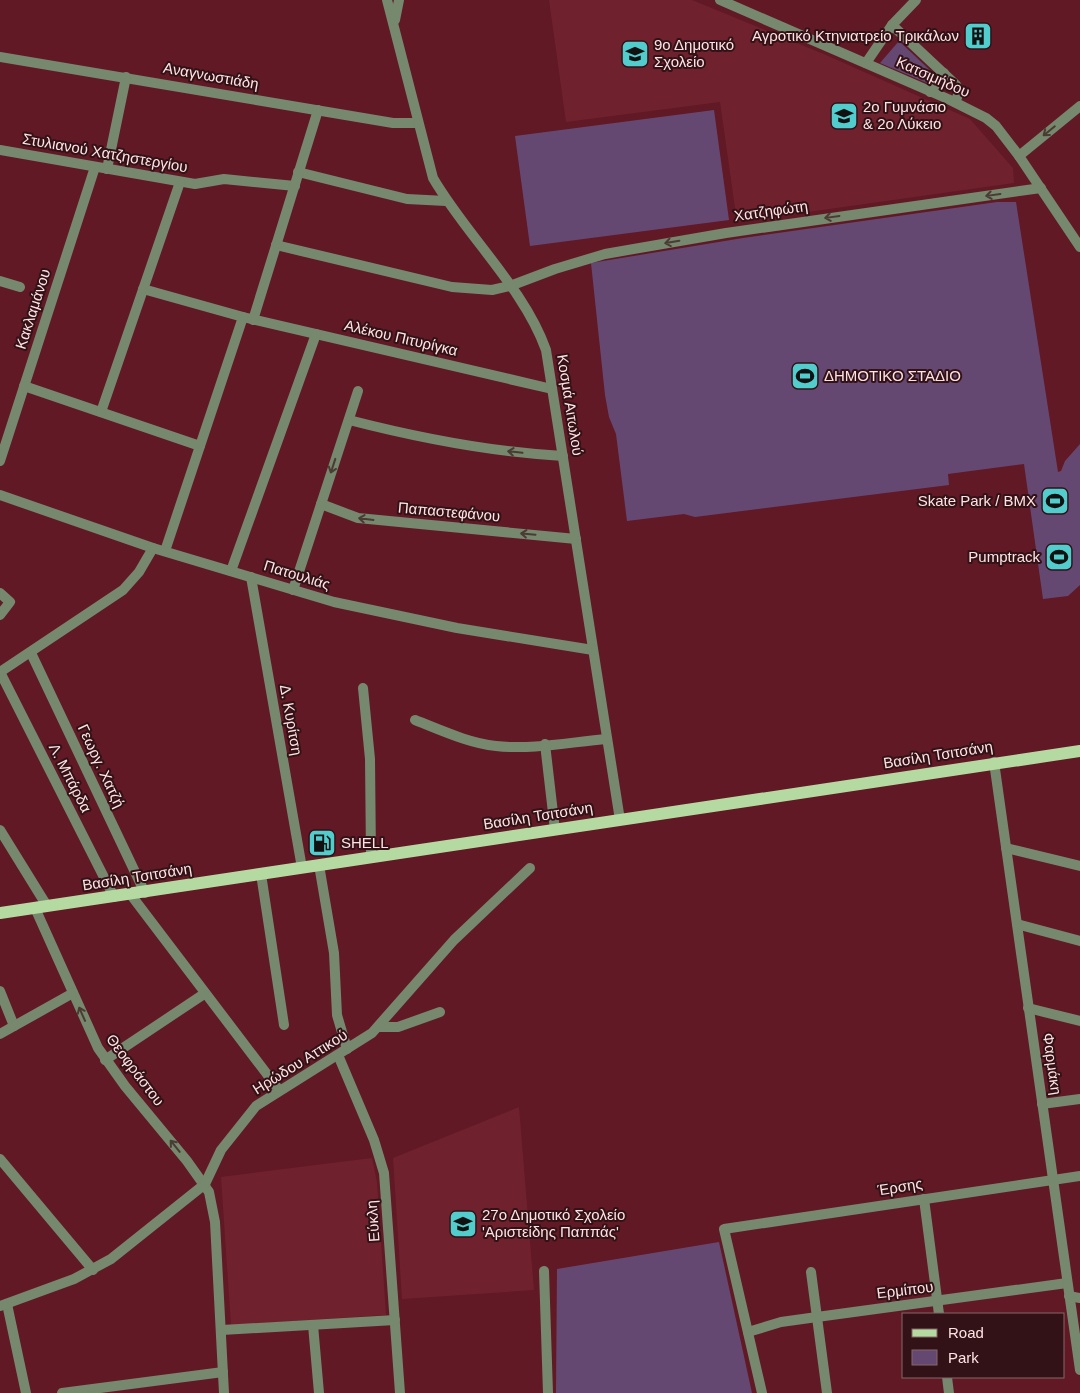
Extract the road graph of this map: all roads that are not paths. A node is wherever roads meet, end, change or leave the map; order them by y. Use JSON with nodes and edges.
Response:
{"nodes":[{"id":1,"x":387,"y":0,"type":"edge"},
{"id":2,"x":399,"y":0,"type":"edge"},
{"id":3,"x":720,"y":0,"type":"edge"},
{"id":4,"x":916,"y":0,"type":"edge"},
{"id":5,"x":892,"y":25,"type":"junction"},
{"id":6,"x":394,"y":28,"type":"junction"},
{"id":7,"x":0,"y":56,"type":"edge"},
{"id":8,"x":866,"y":63,"type":"junction"},
{"id":9,"x":944,"y":73,"type":"junction"},
{"id":10,"x":126,"y":77,"type":"junction"},
{"id":11,"x":930,"y":92,"type":"junction"},
{"id":12,"x":955,"y":102,"type":"junction"},
{"id":13,"x":1080,"y":106,"type":"edge"},
{"id":14,"x":318,"y":110,"type":"junction"},
{"id":15,"x":417,"y":123,"type":"junction"},
{"id":16,"x":0,"y":150,"type":"edge"},
{"id":17,"x":1019,"y":156,"type":"junction"},
{"id":18,"x":96,"y":167,"type":"junction"},
{"id":19,"x":107,"y":169,"type":"junction"},
{"id":20,"x":298,"y":172,"type":"junction"},
{"id":21,"x":180,"y":182,"type":"junction"},
{"id":22,"x":295,"y":186,"type":"junction"},
{"id":23,"x":1042,"y":188,"type":"junction"},
{"id":24,"x":446,"y":201,"type":"junction"},
{"id":25,"x":276,"y":245,"type":"junction"},
{"id":26,"x":1080,"y":246,"type":"edge"},
{"id":27,"x":0,"y":281,"type":"edge"},
{"id":28,"x":510,"y":286,"type":"junction"},
{"id":29,"x":20,"y":287,"type":"dead end"},
{"id":30,"x":144,"y":288,"type":"junction"},
{"id":31,"x":248,"y":318,"type":"junction"},
{"id":32,"x":316,"y":334,"type":"junction"},
{"id":33,"x":24,"y":386,"type":"junction"},
{"id":34,"x":552,"y":389,"type":"junction"},
{"id":35,"x":358,"y":391,"type":"dead end"},
{"id":36,"x":101,"y":412,"type":"junction"},
{"id":37,"x":349,"y":420,"type":"junction"},
{"id":38,"x":200,"y":446,"type":"junction"},
{"id":39,"x":563,"y":456,"type":"junction"},
{"id":40,"x":0,"y":461,"type":"edge"},
{"id":41,"x":0,"y":495,"type":"edge"},
{"id":42,"x":321,"y":504,"type":"junction"},
{"id":43,"x":576,"y":539,"type":"junction"},
{"id":44,"x":153,"y":548,"type":"junction"},
{"id":45,"x":164,"y":551,"type":"junction"},
{"id":46,"x":231,"y":571,"type":"junction"},
{"id":47,"x":251,"y":577,"type":"junction"},
{"id":48,"x":293,"y":590,"type":"junction"},
{"id":49,"x":0,"y":593,"type":"edge"},
{"id":50,"x":0,"y":615,"type":"edge"},
{"id":51,"x":593,"y":650,"type":"junction"},
{"id":52,"x":31,"y":653,"type":"junction"},
{"id":53,"x":0,"y":672,"type":"edge"},
{"id":54,"x":363,"y":688,"type":"dead end"},
{"id":55,"x":415,"y":720,"type":"dead end"},
{"id":56,"x":607,"y":739,"type":"junction"},
{"id":57,"x":544,"y":744,"type":"junction"},
{"id":58,"x":1080,"y":750,"type":"edge"},
{"id":59,"x":994,"y":762,"type":"junction"},
{"id":60,"x":620,"y":820,"type":"junction"},
{"id":61,"x":0,"y":830,"type":"edge"},
{"id":62,"x":555,"y":830,"type":"junction"},
{"id":63,"x":1006,"y":848,"type":"junction"},
{"id":64,"x":371,"y":857,"type":"junction"},
{"id":65,"x":319,"y":865,"type":"junction"},
{"id":66,"x":1080,"y":866,"type":"edge"},
{"id":67,"x":302,"y":868,"type":"junction"},
{"id":68,"x":530,"y":868,"type":"dead end"},
{"id":69,"x":260,"y":874,"type":"junction"},
{"id":70,"x":145,"y":892,"type":"junction"},
{"id":71,"x":130,"y":895,"type":"junction"},
{"id":72,"x":114,"y":897,"type":"junction"},
{"id":73,"x":41,"y":907,"type":"junction"},
{"id":74,"x":0,"y":913,"type":"edge"},
{"id":75,"x":1017,"y":924,"type":"junction"},
{"id":76,"x":1080,"y":941,"type":"edge"},
{"id":77,"x":0,"y":991,"type":"edge"},
{"id":78,"x":73,"y":993,"type":"junction"},
{"id":79,"x":204,"y":994,"type":"junction"},
{"id":80,"x":1028,"y":1008,"type":"junction"},
{"id":81,"x":440,"y":1012,"type":"dead end"},
{"id":82,"x":1080,"y":1021,"type":"edge"},
{"id":83,"x":284,"y":1025,"type":"dead end"},
{"id":84,"x":14,"y":1026,"type":"junction"},
{"id":85,"x":378,"y":1027,"type":"junction"},
{"id":86,"x":0,"y":1034,"type":"edge"},
{"id":87,"x":343,"y":1052,"type":"junction"},
{"id":88,"x":105,"y":1060,"type":"junction"},
{"id":89,"x":280,"y":1090,"type":"junction"},
{"id":90,"x":1080,"y":1099,"type":"edge"},
{"id":91,"x":1042,"y":1104,"type":"junction"},
{"id":92,"x":0,"y":1158,"type":"edge"},
{"id":93,"x":1080,"y":1176,"type":"edge"},
{"id":94,"x":1053,"y":1180,"type":"junction"},
{"id":95,"x":205,"y":1184,"type":"junction"},
{"id":96,"x":924,"y":1199,"type":"junction"},
{"id":97,"x":93,"y":1270,"type":"junction"},
{"id":98,"x":544,"y":1271,"type":"dead end"},
{"id":99,"x":812,"y":1272,"type":"dead end"},
{"id":100,"x":1067,"y":1283,"type":"junction"},
{"id":101,"x":1069,"y":1296,"type":"junction"},
{"id":102,"x":1080,"y":1298,"type":"edge"},
{"id":103,"x":937,"y":1301,"type":"junction"},
{"id":104,"x":3,"y":1305,"type":"edge"},
{"id":105,"x":938,"y":1313,"type":"edge"},
{"id":106,"x":817,"y":1316,"type":"junction"},
{"id":107,"x":395,"y":1320,"type":"junction"},
{"id":108,"x":313,"y":1325,"type":"junction"},
{"id":109,"x":222,"y":1330,"type":"junction"},
{"id":110,"x":748,"y":1332,"type":"junction"},
{"id":111,"x":1080,"y":1370,"type":"edge"},
{"id":112,"x":224,"y":1372,"type":"junction"},
{"id":113,"x":947,"y":1378,"type":"edge"},
{"id":114,"x":26,"y":1393,"type":"edge"},
{"id":115,"x":62,"y":1393,"type":"edge"},
{"id":116,"x":224,"y":1393,"type":"edge"},
{"id":117,"x":319,"y":1393,"type":"edge"},
{"id":118,"x":400,"y":1393,"type":"edge"},
{"id":119,"x":548,"y":1393,"type":"edge"},
{"id":120,"x":762,"y":1393,"type":"edge"},
{"id":121,"x":827,"y":1393,"type":"edge"},
{"id":122,"x":949,"y":1393,"type":"edge"}],
"edges":[{"from":1,"to":6,"type":"street","name":"Κοσμά Αιτωλού"},
{"from":2,"to":6,"type":"street"},
{"from":3,"to":8,"type":"street","name":"Κατσιμήδου"},
{"from":4,"to":5,"type":"street"},
{"from":5,"to":8,"type":"street"},
{"from":5,"to":9,"type":"street"},
{"from":6,"to":15,"type":"street","name":"Κοσμά Αιτωλού"},
{"from":7,"to":10,"type":"street","name":"Αναγνωστιάδη"},
{"from":8,"to":11,"type":"street","name":"Κατσιμήδου"},
{"from":9,"to":11,"type":"street"},
{"from":9,"to":12,"type":"street"},
{"from":10,"to":14,"type":"street","name":"Αναγνωστιάδη"},
{"from":10,"to":19,"type":"street"},
{"from":11,"to":12,"type":"street","name":"Κατσιμήδου"},
{"from":12,"to":17,"type":"street","name":"Κατσιμήδου"},
{"from":13,"to":17,"type":"street","one_way":true},
{"from":14,"to":15,"type":"street","name":"Αναγνωστιάδη"},
{"from":14,"to":20,"type":"street"},
{"from":15,"to":24,"type":"street","name":"Κοσμά Αιτωλού"},
{"from":16,"to":18,"type":"street","name":"Στυλιανού Χατζηστεργίου"},
{"from":17,"to":23,"type":"street","name":"Κατσιμήδου"},
{"from":18,"to":19,"type":"street","name":"Στυλιανού Χατζηστεργίου"},
{"from":18,"to":33,"type":"street","name":"Κακλαμάνου"},
{"from":19,"to":21,"type":"street","name":"Στυλιανού Χατζηστεργίου"},
{"from":20,"to":22,"type":"street"},
{"from":20,"to":24,"type":"street"},
{"from":21,"to":22,"type":"street","name":"Στυλιανού Χατζηστεργίου"},
{"from":21,"to":30,"type":"street"},
{"from":22,"to":25,"type":"street"},
{"from":23,"to":26,"type":"street","name":"Κατσιμήδου"},
{"from":23,"to":28,"type":"street","name":"Χατζηφώτη","one_way":true},
{"from":24,"to":28,"type":"street","name":"Κοσμά Αιτωλού"},
{"from":25,"to":28,"type":"street","name":"Χατζηφώτη"},
{"from":25,"to":31,"type":"street"},
{"from":27,"to":29,"type":"street"},
{"from":28,"to":34,"type":"street","name":"Κοσμά Αιτωλού"},
{"from":30,"to":31,"type":"street","name":"Αλέκου Πιτυρίγκα"},
{"from":30,"to":36,"type":"street"},
{"from":31,"to":32,"type":"street","name":"Αλέκου Πιτυρίγκα"},
{"from":31,"to":38,"type":"street"},
{"from":32,"to":34,"type":"street","name":"Αλέκου Πιτυρίγκα"},
{"from":32,"to":46,"type":"street"},
{"from":33,"to":36,"type":"street"},
{"from":33,"to":40,"type":"street","name":"Κακλαμάνου"},
{"from":34,"to":39,"type":"street","name":"Κοσμά Αιτωλού"},
{"from":35,"to":37,"type":"street"},
{"from":36,"to":38,"type":"street"},
{"from":39,"to":37,"type":"street","one_way":true},
{"from":37,"to":42,"type":"street","one_way":true},
{"from":38,"to":45,"type":"street"},
{"from":39,"to":43,"type":"street","name":"Κοσμά Αιτωλού"},
{"from":41,"to":44,"type":"street","name":"Πατουλιάς"},
{"from":43,"to":42,"type":"street","name":"Παπαστεφάνου","one_way":true},
{"from":42,"to":48,"type":"street"},
{"from":43,"to":51,"type":"street","name":"Κοσμά Αιτωλού"},
{"from":44,"to":45,"type":"street","name":"Πατουλιάς"},
{"from":44,"to":52,"type":"street"},
{"from":45,"to":46,"type":"street","name":"Πατουλιάς"},
{"from":46,"to":47,"type":"street","name":"Πατουλιάς"},
{"from":47,"to":48,"type":"street","name":"Πατουλιάς"},
{"from":47,"to":67,"type":"street","name":"Δ. Κυρίτση"},
{"from":48,"to":51,"type":"street","name":"Πατουλιάς"},
{"from":49,"to":50,"type":"street"},
{"from":51,"to":56,"type":"street","name":"Κοσμά Αιτωλού"},
{"from":52,"to":53,"type":"street"},
{"from":52,"to":70,"type":"street","name":"Γεωργ. Χατζή"},
{"from":53,"to":72,"type":"street","name":"Λ. Μπάρδα"},
{"from":54,"to":64,"type":"street"},
{"from":55,"to":57,"type":"street"},
{"from":56,"to":57,"type":"street"},
{"from":56,"to":60,"type":"street","name":"Κοσμά Αιτωλού"},
{"from":57,"to":62,"type":"street"},
{"from":58,"to":59,"type":"main road","name":"Βασίλη Τσιτσάνη"},
{"from":59,"to":60,"type":"main road","name":"Βασίλη Τσιτσάνη"},
{"from":59,"to":63,"type":"street","name":"Φαρμάκη"},
{"from":60,"to":62,"type":"main road","name":"Βασίλη Τσιτσάνη"},
{"from":61,"to":73,"type":"street","name":"Θεοφράστου"},
{"from":62,"to":64,"type":"main road","name":"Βασίλη Τσιτσάνη"},
{"from":63,"to":66,"type":"street"},
{"from":63,"to":75,"type":"street","name":"Φαρμάκη"},
{"from":64,"to":65,"type":"main road","name":"Βασίλη Τσιτσάνη"},
{"from":65,"to":67,"type":"main road","name":"Βασίλη Τσιτσάνη"},
{"from":65,"to":87,"type":"street","name":"Εύκλη"},
{"from":67,"to":69,"type":"main road","name":"Βασίλη Τσιτσάνη"},
{"from":68,"to":85,"type":"street","name":"Ηρώδου Αττικού"},
{"from":69,"to":70,"type":"main road","name":"Βασίλη Τσιτσάνη"},
{"from":69,"to":83,"type":"street"},
{"from":70,"to":71,"type":"main road","name":"Βασίλη Τσιτσάνη"},
{"from":71,"to":72,"type":"main road","name":"Βασίλη Τσιτσάνη"},
{"from":71,"to":79,"type":"street"},
{"from":72,"to":73,"type":"main road","name":"Βασίλη Τσιτσάνη"},
{"from":73,"to":74,"type":"main road","name":"Βασίλη Τσιτσάνη"},
{"from":73,"to":78,"type":"street","name":"Θεοφράστου"},
{"from":75,"to":76,"type":"street"},
{"from":75,"to":80,"type":"street","name":"Φαρμάκη"},
{"from":77,"to":84,"type":"street"},
{"from":78,"to":84,"type":"street"},
{"from":88,"to":78,"type":"street","name":"Θεοφράστου","one_way":true},
{"from":79,"to":88,"type":"street"},
{"from":79,"to":89,"type":"street"},
{"from":80,"to":82,"type":"street"},
{"from":80,"to":91,"type":"street","name":"Φαρμάκη"},
{"from":81,"to":85,"type":"street"},
{"from":84,"to":86,"type":"street"},
{"from":85,"to":87,"type":"street","name":"Ηρώδου Αττικού"},
{"from":87,"to":89,"type":"street","name":"Ηρώδου Αττικού"},
{"from":87,"to":107,"type":"street","name":"Εύκλη"},
{"from":95,"to":88,"type":"street","name":"Θεοφράστου","one_way":true},
{"from":89,"to":95,"type":"street","name":"Ηρώδου Αττικού"},
{"from":90,"to":91,"type":"street"},
{"from":91,"to":94,"type":"street","name":"Φαρμάκη"},
{"from":92,"to":97,"type":"street"},
{"from":93,"to":94,"type":"street","name":"Έρσης"},
{"from":94,"to":96,"type":"street","name":"Έρσης"},
{"from":94,"to":100,"type":"street","name":"Φαρμάκη"},
{"from":95,"to":97,"type":"street","name":"Ηρώδου Αττικού"},
{"from":95,"to":109,"type":"street","name":"Θεοφράστου"},
{"from":96,"to":103,"type":"street"},
{"from":96,"to":110,"type":"street","name":"Έρσης"},
{"from":97,"to":104,"type":"street","name":"Ηρώδου Αττικού"},
{"from":98,"to":119,"type":"street"},
{"from":99,"to":106,"type":"street"},
{"from":100,"to":101,"type":"street","name":"Φαρμάκη"},
{"from":100,"to":103,"type":"street","name":"Ερμίπου"},
{"from":101,"to":102,"type":"street"},
{"from":101,"to":111,"type":"street","name":"Φαρμάκη"},
{"from":103,"to":105,"type":"street"},
{"from":103,"to":106,"type":"street","name":"Ερμίπου"},
{"from":104,"to":114,"type":"street"},
{"from":106,"to":110,"type":"street","name":"Ερμίπου"},
{"from":106,"to":121,"type":"street"},
{"from":107,"to":108,"type":"street"},
{"from":107,"to":118,"type":"street","name":"Εύκλη"},
{"from":108,"to":109,"type":"street"},
{"from":108,"to":117,"type":"street"},
{"from":109,"to":112,"type":"street","name":"Θεοφράστου"},
{"from":110,"to":120,"type":"street"},
{"from":112,"to":115,"type":"street"},
{"from":112,"to":116,"type":"street","name":"Θεοφράστου"},
{"from":113,"to":122,"type":"street"}]}
